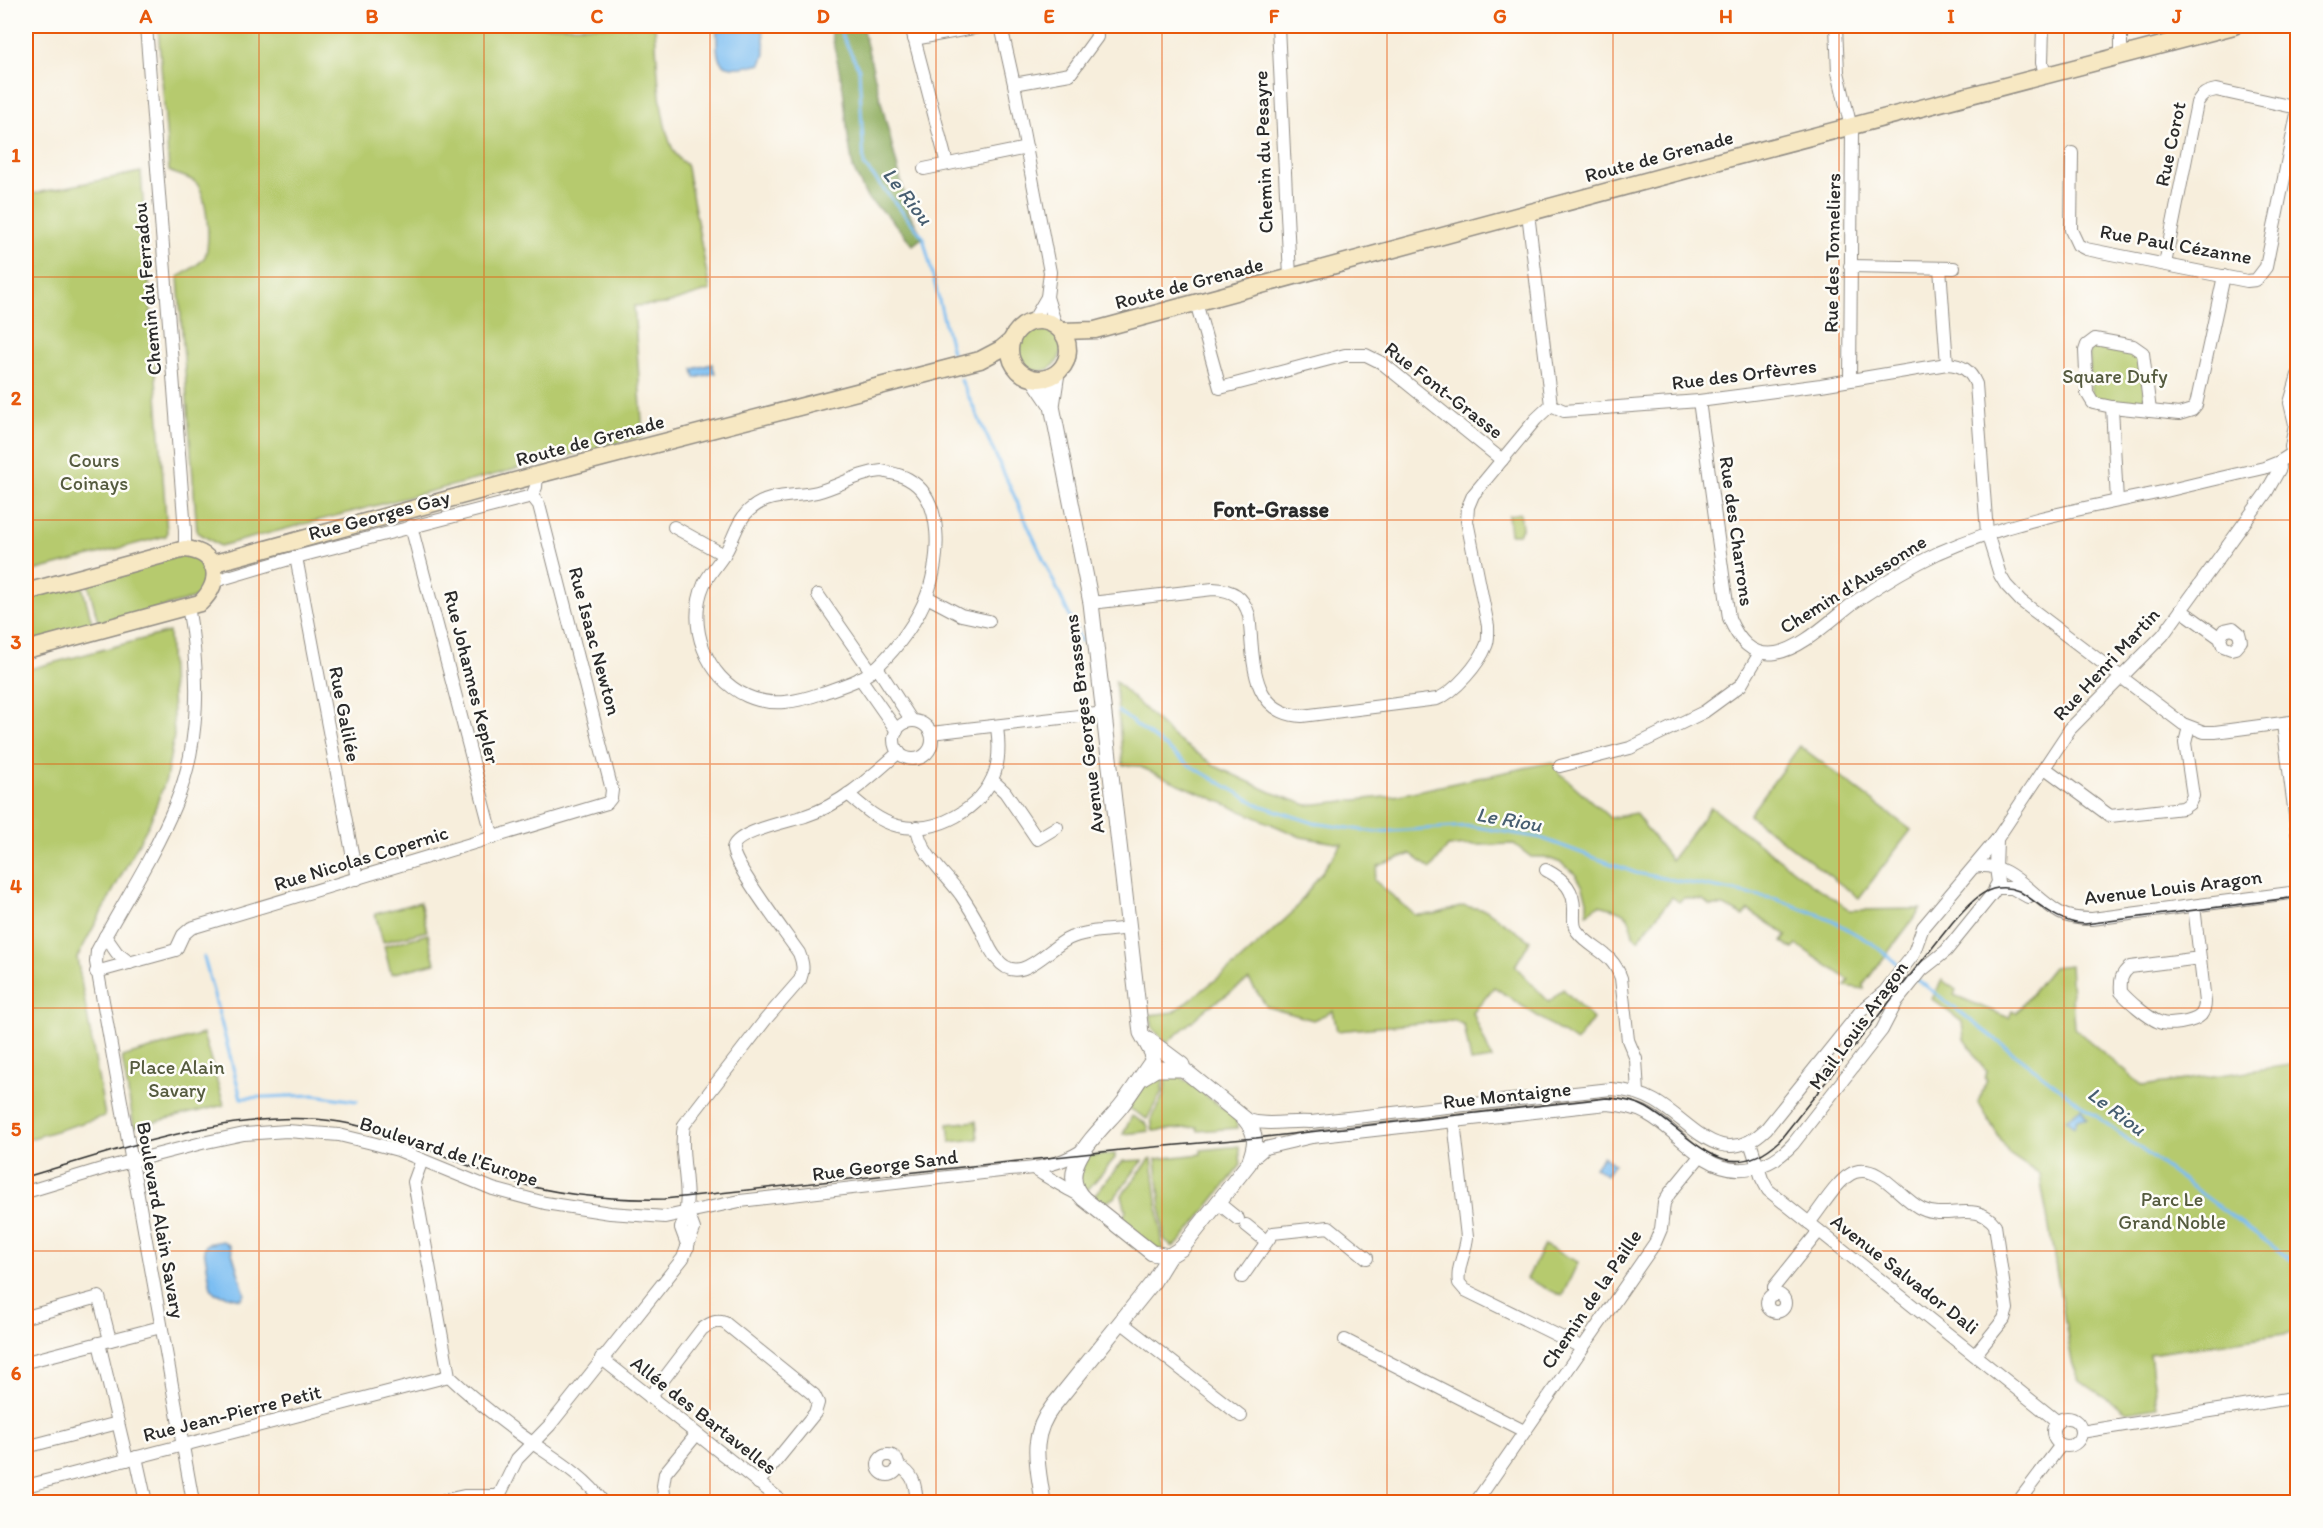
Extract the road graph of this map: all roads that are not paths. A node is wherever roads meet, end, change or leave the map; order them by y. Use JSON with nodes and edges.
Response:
{"nodes":[{"id":1,"x":146,"y":26,"type":"edge"},
{"id":2,"x":910,"y":26,"type":"edge"},
{"id":3,"x":984,"y":26,"type":"edge"},
{"id":4,"x":1001,"y":26,"type":"edge"},
{"id":5,"x":1096,"y":26,"type":"edge"},
{"id":6,"x":1278,"y":26,"type":"edge"},
{"id":7,"x":1836,"y":26,"type":"edge"},
{"id":8,"x":2043,"y":26,"type":"edge"},
{"id":9,"x":2121,"y":26,"type":"edge"},
{"id":10,"x":2234,"y":26,"type":"edge"},
{"id":11,"x":2174,"y":33,"type":"edge"},
{"id":12,"x":914,"y":39,"type":"junction"},
{"id":13,"x":2121,"y":55,"type":"junction"},
{"id":14,"x":2046,"y":75,"type":"junction"},
{"id":15,"x":1014,"y":84,"type":"junction"},
{"id":16,"x":2298,"y":108,"type":"edge"},
{"id":17,"x":1851,"y":127,"type":"junction"},
{"id":18,"x":1027,"y":148,"type":"junction"},
{"id":19,"x":2072,"y":153,"type":"dead end"},
{"id":20,"x":947,"y":164,"type":"junction"},
{"id":21,"x":924,"y":169,"type":"dead end"},
{"id":22,"x":1528,"y":213,"type":"junction"},
{"id":23,"x":2164,"y":264,"type":"junction"},
{"id":24,"x":1850,"y":266,"type":"junction"},
{"id":25,"x":1940,"y":268,"type":"junction"},
{"id":26,"x":1954,"y":268,"type":"dead end"},
{"id":27,"x":2224,"y":276,"type":"junction"},
{"id":28,"x":1290,"y":277,"type":"junction"},
{"id":29,"x":1047,"y":297,"type":"junction"},
{"id":30,"x":1196,"y":302,"type":"junction"},
{"id":31,"x":1033,"y":321,"type":"junction"},
{"id":32,"x":1059,"y":328,"type":"junction"},
{"id":33,"x":1095,"y":330,"type":"junction"},
{"id":34,"x":1012,"y":340,"type":"junction"},
{"id":35,"x":1068,"y":354,"type":"junction"},
{"id":36,"x":980,"y":360,"type":"junction"},
{"id":37,"x":1947,"y":364,"type":"junction"},
{"id":38,"x":1015,"y":365,"type":"junction"},
{"id":39,"x":1057,"y":373,"type":"junction"},
{"id":40,"x":2298,"y":375,"type":"edge"},
{"id":41,"x":1033,"y":378,"type":"junction"},
{"id":42,"x":1850,"y":380,"type":"junction"},
{"id":43,"x":1699,"y":401,"type":"junction"},
{"id":44,"x":1052,"y":405,"type":"junction"},
{"id":45,"x":1551,"y":405,"type":"junction"},
{"id":46,"x":2112,"y":407,"type":"junction"},
{"id":47,"x":2150,"y":411,"type":"junction"},
{"id":48,"x":2296,"y":426,"type":"edge"},
{"id":49,"x":2295,"y":451,"type":"edge"},
{"id":50,"x":1502,"y":460,"type":"junction"},
{"id":51,"x":2280,"y":462,"type":"junction"},
{"id":52,"x":2264,"y":468,"type":"junction"},
{"id":53,"x":537,"y":475,"type":"junction"},
{"id":54,"x":2268,"y":488,"type":"junction"},
{"id":55,"x":532,"y":496,"type":"junction"},
{"id":56,"x":2117,"y":501,"type":"junction"},
{"id":57,"x":411,"y":526,"type":"junction"},
{"id":58,"x":674,"y":527,"type":"dead end"},
{"id":59,"x":1987,"y":533,"type":"junction"},
{"id":60,"x":185,"y":549,"type":"junction"},
{"id":61,"x":724,"y":555,"type":"junction"},
{"id":62,"x":296,"y":556,"type":"junction"},
{"id":63,"x":211,"y":564,"type":"junction"},
{"id":64,"x":215,"y":581,"type":"junction"},
{"id":65,"x":26,"y":592,"type":"edge"},
{"id":66,"x":818,"y":595,"type":"dead end"},
{"id":67,"x":927,"y":597,"type":"junction"},
{"id":68,"x":1091,"y":603,"type":"junction"},
{"id":69,"x":188,"y":606,"type":"junction"},
{"id":70,"x":2181,"y":610,"type":"junction"},
{"id":71,"x":989,"y":621,"type":"dead end"},
{"id":72,"x":2220,"y":638,"type":"dead end"},
{"id":73,"x":26,"y":650,"type":"edge"},
{"id":74,"x":1760,"y":653,"type":"junction"},
{"id":75,"x":869,"y":672,"type":"junction"},
{"id":76,"x":2121,"y":678,"type":"junction"},
{"id":77,"x":1105,"y":713,"type":"junction"},
{"id":78,"x":912,"y":721,"type":"junction"},
{"id":79,"x":2298,"y":721,"type":"edge"},
{"id":80,"x":2283,"y":724,"type":"junction"},
{"id":81,"x":997,"y":727,"type":"junction"},
{"id":82,"x":2189,"y":728,"type":"junction"},
{"id":83,"x":897,"y":730,"type":"junction"},
{"id":84,"x":931,"y":733,"type":"junction"},
{"id":85,"x":899,"y":753,"type":"junction"},
{"id":86,"x":1560,"y":766,"type":"dead end"},
{"id":87,"x":2045,"y":768,"type":"junction"},
{"id":88,"x":992,"y":780,"type":"junction"},
{"id":89,"x":848,"y":794,"type":"junction"},
{"id":90,"x":611,"y":798,"type":"joint"},
{"id":91,"x":917,"y":827,"type":"junction"},
{"id":92,"x":1057,"y":827,"type":"dead end"},
{"id":93,"x":493,"y":838,"type":"junction"},
{"id":94,"x":2298,"y":838,"type":"edge"},
{"id":95,"x":1997,"y":839,"type":"junction"},
{"id":96,"x":1974,"y":867,"type":"junction"},
{"id":97,"x":1996,"y":868,"type":"junction"},
{"id":98,"x":1546,"y":870,"type":"dead end"},
{"id":99,"x":357,"y":879,"type":"junction"},
{"id":100,"x":1995,"y":888,"type":"junction"},
{"id":101,"x":2298,"y":892,"type":"edge"},
{"id":102,"x":2298,"y":897,"type":"edge"},
{"id":103,"x":2194,"y":908,"type":"junction"},
{"id":104,"x":1129,"y":928,"type":"junction"},
{"id":105,"x":105,"y":936,"type":"junction"},
{"id":106,"x":2200,"y":958,"type":"junction"},
{"id":107,"x":130,"y":963,"type":"junction"},
{"id":108,"x":96,"y":972,"type":"junction"},
{"id":109,"x":1147,"y":1042,"type":"junction"},
{"id":110,"x":1184,"y":1069,"type":"junction"},
{"id":111,"x":1140,"y":1078,"type":"junction"},
{"id":112,"x":1638,"y":1093,"type":"junction"},
{"id":113,"x":1245,"y":1119,"type":"junction"},
{"id":114,"x":1454,"y":1121,"type":"junction"},
{"id":115,"x":1750,"y":1142,"type":"junction"},
{"id":116,"x":1084,"y":1149,"type":"junction"},
{"id":117,"x":1701,"y":1155,"type":"junction"},
{"id":118,"x":422,"y":1160,"type":"junction"},
{"id":119,"x":131,"y":1161,"type":"junction"},
{"id":120,"x":1249,"y":1162,"type":"junction"},
{"id":121,"x":1758,"y":1168,"type":"junction"},
{"id":122,"x":1035,"y":1169,"type":"junction"},
{"id":123,"x":26,"y":1192,"type":"edge"},
{"id":124,"x":1078,"y":1194,"type":"junction"},
{"id":125,"x":1217,"y":1202,"type":"junction"},
{"id":126,"x":688,"y":1213,"type":"junction"},
{"id":127,"x":1814,"y":1227,"type":"junction"},
{"id":128,"x":1266,"y":1241,"type":"junction"},
{"id":129,"x":1152,"y":1253,"type":"junction"},
{"id":130,"x":1170,"y":1256,"type":"junction"},
{"id":131,"x":1368,"y":1258,"type":"dead end"},
{"id":132,"x":1158,"y":1272,"type":"junction"},
{"id":133,"x":1242,"y":1276,"type":"dead end"},
{"id":134,"x":1774,"y":1293,"type":"dead end"},
{"id":135,"x":26,"y":1317,"type":"edge"},
{"id":136,"x":1121,"y":1322,"type":"junction"},
{"id":137,"x":161,"y":1327,"type":"junction"},
{"id":138,"x":1345,"y":1340,"type":"dead end"},
{"id":139,"x":104,"y":1341,"type":"junction"},
{"id":140,"x":1581,"y":1347,"type":"junction"},
{"id":141,"x":1975,"y":1355,"type":"junction"},
{"id":142,"x":601,"y":1358,"type":"junction"},
{"id":143,"x":26,"y":1362,"type":"edge"},
{"id":144,"x":449,"y":1377,"type":"junction"},
{"id":145,"x":2294,"y":1396,"type":"edge"},
{"id":146,"x":650,"y":1397,"type":"junction"},
{"id":147,"x":1241,"y":1416,"type":"dead end"},
{"id":148,"x":2058,"y":1422,"type":"junction"},
{"id":149,"x":118,"y":1423,"type":"junction"},
{"id":150,"x":1524,"y":1431,"type":"junction"},
{"id":151,"x":2081,"y":1432,"type":"junction"},
{"id":152,"x":696,"y":1435,"type":"junction"},
{"id":153,"x":534,"y":1442,"type":"junction"},
{"id":154,"x":2061,"y":1445,"type":"junction"},
{"id":155,"x":182,"y":1446,"type":"junction"},
{"id":156,"x":26,"y":1447,"type":"edge"},
{"id":157,"x":132,"y":1459,"type":"junction"},
{"id":158,"x":898,"y":1466,"type":"dead end"},
{"id":159,"x":758,"y":1483,"type":"junction"},
{"id":160,"x":26,"y":1486,"type":"edge"},
{"id":161,"x":497,"y":1499,"type":"edge"},
{"id":162,"x":146,"y":1503,"type":"edge"},
{"id":163,"x":193,"y":1503,"type":"edge"},
{"id":164,"x":437,"y":1503,"type":"edge"},
{"id":165,"x":603,"y":1503,"type":"edge"},
{"id":166,"x":665,"y":1503,"type":"edge"},
{"id":167,"x":783,"y":1503,"type":"edge"},
{"id":168,"x":917,"y":1503,"type":"edge"},
{"id":169,"x":1043,"y":1503,"type":"edge"},
{"id":170,"x":1476,"y":1503,"type":"edge"},
{"id":171,"x":2018,"y":1503,"type":"edge"}],
"edges":[{"from":1,"to":60,"type":"street","name":"Chemin du Ferradou"},
{"from":2,"to":12,"type":"street"},
{"from":3,"to":12,"type":"street"},
{"from":4,"to":15,"type":"street"},
{"from":5,"to":15,"type":"street"},
{"from":6,"to":28,"type":"street","name":"Chemin du Pesayre"},
{"from":7,"to":17,"type":"street","name":"Rue des Tonneliers"},
{"from":8,"to":14,"type":"street"},
{"from":9,"to":13,"type":"street"},
{"from":10,"to":11,"type":"main road","name":"Route de Grenade"},
{"from":11,"to":13,"type":"main road","name":"Route de Grenade"},
{"from":12,"to":20,"type":"street"},
{"from":13,"to":14,"type":"main road","name":"Route de Grenade"},
{"from":14,"to":17,"type":"main road","name":"Route de Grenade"},
{"from":15,"to":18,"type":"street"},
{"from":16,"to":23,"type":"street","name":"Rue Corot"},
{"from":16,"to":27,"type":"street","name":"Rue Paul Cézanne"},
{"from":17,"to":22,"type":"main road","name":"Route de Grenade"},
{"from":17,"to":24,"type":"street","name":"Rue des Tonneliers"},
{"from":18,"to":20,"type":"street"},
{"from":18,"to":29,"type":"street"},
{"from":19,"to":23,"type":"street","name":"Rue Paul Cézanne"},
{"from":20,"to":21,"type":"street"},
{"from":22,"to":28,"type":"main road","name":"Route de Grenade"},
{"from":22,"to":45,"type":"street"},
{"from":23,"to":27,"type":"street","name":"Rue Paul Cézanne"},
{"from":24,"to":25,"type":"street"},
{"from":24,"to":42,"type":"street","name":"Rue des Tonneliers"},
{"from":25,"to":26,"type":"street"},
{"from":25,"to":37,"type":"street"},
{"from":27,"to":47,"type":"street"},
{"from":28,"to":30,"type":"main road","name":"Route de Grenade"},
{"from":29,"to":31,"type":"street"},
{"from":29,"to":32,"type":"street"},
{"from":30,"to":33,"type":"main road","name":"Route de Grenade"},
{"from":30,"to":50,"type":"street","name":"Rue Font-Grasse"},
{"from":31,"to":32,"type":"main road"},
{"from":31,"to":34,"type":"main road"},
{"from":32,"to":33,"type":"main road"},
{"from":32,"to":35,"type":"main road"},
{"from":33,"to":35,"type":"main road"},
{"from":34,"to":36,"type":"main road"},
{"from":34,"to":38,"type":"main road"},
{"from":35,"to":39,"type":"main road"},
{"from":36,"to":38,"type":"main road"},
{"from":36,"to":53,"type":"main road","name":"Route de Grenade"},
{"from":37,"to":42,"type":"street","name":"Rue des Orfèvres"},
{"from":37,"to":59,"type":"street"},
{"from":38,"to":41,"type":"main road"},
{"from":39,"to":41,"type":"main road"},
{"from":39,"to":44,"type":"street","name":"Avenue Georges Brassens"},
{"from":40,"to":48,"type":"street"},
{"from":41,"to":44,"type":"street","name":"Avenue Georges Brassens"},
{"from":42,"to":43,"type":"street","name":"Rue des Orfèvres"},
{"from":43,"to":45,"type":"street","name":"Rue des Orfèvres"},
{"from":43,"to":74,"type":"street","name":"Rue des Charrons"},
{"from":44,"to":68,"type":"street","name":"Avenue Georges Brassens"},
{"from":45,"to":50,"type":"street"},
{"from":46,"to":47,"type":"street"},
{"from":46,"to":47,"type":"street"},
{"from":46,"to":56,"type":"street"},
{"from":48,"to":49,"type":"street"},
{"from":49,"to":51,"type":"street","name":"Chemin d'Aussonne"},
{"from":50,"to":68,"type":"street"},
{"from":51,"to":52,"type":"street","name":"Chemin d'Aussonne"},
{"from":51,"to":54,"type":"street","name":"Rue Henri Martin"},
{"from":52,"to":54,"type":"street"},
{"from":52,"to":56,"type":"street","name":"Chemin d'Aussonne"},
{"from":53,"to":55,"type":"street"},
{"from":53,"to":63,"type":"main road","name":"Route de Grenade"},
{"from":54,"to":70,"type":"street","name":"Rue Henri Martin"},
{"from":55,"to":57,"type":"street","name":"Rue Georges Gay"},
{"from":55,"to":90,"type":"street","name":"Rue Isaac Newton"},
{"from":56,"to":59,"type":"street","name":"Chemin d'Aussonne"},
{"from":57,"to":62,"type":"street","name":"Rue Georges Gay"},
{"from":57,"to":93,"type":"street","name":"Rue Johannes Kepler"},
{"from":58,"to":61,"type":"street"},
{"from":59,"to":74,"type":"street","name":"Chemin d'Aussonne"},
{"from":59,"to":76,"type":"street"},
{"from":60,"to":63,"type":"main road"},
{"from":60,"to":65,"type":"main road"},
{"from":61,"to":67,"type":"street"},
{"from":61,"to":75,"type":"street"},
{"from":62,"to":64,"type":"street","name":"Rue Georges Gay"},
{"from":62,"to":99,"type":"street","name":"Rue Galilée"},
{"from":63,"to":64,"type":"main road"},
{"from":64,"to":69,"type":"main road"},
{"from":66,"to":75,"type":"street"},
{"from":67,"to":71,"type":"street"},
{"from":67,"to":75,"type":"street"},
{"from":68,"to":77,"type":"street","name":"Avenue Georges Brassens"},
{"from":69,"to":73,"type":"main road"},
{"from":69,"to":105,"type":"street","name":"Boulevard Alain Savary"},
{"from":70,"to":72,"type":"street"},
{"from":70,"to":76,"type":"street","name":"Rue Henri Martin"},
{"from":74,"to":86,"type":"street"},
{"from":75,"to":78,"type":"street"},
{"from":75,"to":83,"type":"street"},
{"from":76,"to":82,"type":"street"},
{"from":76,"to":87,"type":"street","name":"Rue Henri Martin"},
{"from":77,"to":81,"type":"street"},
{"from":77,"to":104,"type":"street","name":"Avenue Georges Brassens"},
{"from":78,"to":83,"type":"street"},
{"from":78,"to":84,"type":"street"},
{"from":79,"to":80,"type":"street"},
{"from":80,"to":82,"type":"street"},
{"from":80,"to":94,"type":"street"},
{"from":81,"to":84,"type":"street"},
{"from":81,"to":88,"type":"street"},
{"from":82,"to":87,"type":"street"},
{"from":83,"to":85,"type":"street"},
{"from":84,"to":85,"type":"street"},
{"from":85,"to":89,"type":"street"},
{"from":87,"to":95,"type":"street","name":"Rue Henri Martin"},
{"from":88,"to":91,"type":"street"},
{"from":88,"to":92,"type":"street"},
{"from":89,"to":91,"type":"street"},
{"from":89,"to":126,"type":"street"},
{"from":90,"to":93,"type":"street","name":"Rue Nicolas Copernic"},
{"from":91,"to":104,"type":"street"},
{"from":93,"to":99,"type":"street","name":"Rue Nicolas Copernic"},
{"from":95,"to":96,"type":"street","name":"Mail Louis Aragon"},
{"from":95,"to":97,"type":"street"},
{"from":96,"to":97,"type":"street","name":"Avenue Louis Aragon"},
{"from":96,"to":115,"type":"street","name":"Mail Louis Aragon"},
{"from":97,"to":100,"type":"street"},
{"from":97,"to":103,"type":"street","name":"Avenue Louis Aragon"},
{"from":98,"to":112,"type":"street"},
{"from":99,"to":107,"type":"street","name":"Rue Nicolas Copernic"},
{"from":100,"to":103,"type":"street","name":"Avenue Louis Aragon"},
{"from":100,"to":121,"type":"street","name":"Mail Louis Aragon"},
{"from":101,"to":103,"type":"street","name":"Avenue Louis Aragon"},
{"from":102,"to":103,"type":"street","name":"Avenue Louis Aragon"},
{"from":103,"to":106,"type":"street"},
{"from":104,"to":109,"type":"street","name":"Avenue Georges Brassens"},
{"from":105,"to":107,"type":"street"},
{"from":105,"to":108,"type":"street","name":"Boulevard Alain Savary"},
{"from":106,"to":106,"type":"street"},
{"from":107,"to":108,"type":"street","name":"Rue Nicolas Copernic"},
{"from":108,"to":119,"type":"street","name":"Boulevard Alain Savary"},
{"from":109,"to":110,"type":"street"},
{"from":109,"to":111,"type":"street","name":"Avenue Georges Brassens"},
{"from":110,"to":111,"type":"street"},
{"from":110,"to":113,"type":"street"},
{"from":111,"to":116,"type":"street"},
{"from":112,"to":113,"type":"street","name":"Rue Montaigne"},
{"from":112,"to":115,"type":"street","name":"Rue Montaigne"},
{"from":113,"to":120,"type":"street"},
{"from":114,"to":117,"type":"street","name":"Rue Montaigne"},
{"from":114,"to":120,"type":"street","name":"Rue Montaigne"},
{"from":114,"to":140,"type":"street"},
{"from":115,"to":121,"type":"street","name":"Avenue Salvador Dali"},
{"from":116,"to":122,"type":"street","name":"Rue George Sand"},
{"from":116,"to":124,"type":"street"},
{"from":117,"to":121,"type":"street","name":"Rue Montaigne"},
{"from":117,"to":140,"type":"street","name":"Chemin de la Paille"},
{"from":118,"to":119,"type":"street","name":"Boulevard de l'Europe"},
{"from":118,"to":126,"type":"street","name":"Boulevard de l'Europe"},
{"from":118,"to":144,"type":"street"},
{"from":119,"to":123,"type":"street","name":"Boulevard de l'Europe"},
{"from":119,"to":137,"type":"street","name":"Boulevard Alain Savary"},
{"from":120,"to":125,"type":"street"},
{"from":121,"to":127,"type":"street","name":"Avenue Salvador Dali"},
{"from":122,"to":124,"type":"street"},
{"from":122,"to":126,"type":"street","name":"Rue George Sand"},
{"from":124,"to":129,"type":"street"},
{"from":125,"to":128,"type":"street"},
{"from":125,"to":130,"type":"street"},
{"from":126,"to":142,"type":"street"},
{"from":127,"to":134,"type":"street"},
{"from":127,"to":141,"type":"street","name":"Avenue Salvador Dali"},
{"from":127,"to":141,"type":"street"},
{"from":128,"to":131,"type":"street"},
{"from":128,"to":133,"type":"street"},
{"from":129,"to":130,"type":"street"},
{"from":129,"to":132,"type":"street"},
{"from":130,"to":132,"type":"street"},
{"from":132,"to":136,"type":"street"},
{"from":135,"to":139,"type":"street"},
{"from":136,"to":147,"type":"street"},
{"from":136,"to":169,"type":"street"},
{"from":137,"to":139,"type":"street"},
{"from":137,"to":155,"type":"street","name":"Boulevard Alain Savary"},
{"from":138,"to":150,"type":"street"},
{"from":139,"to":143,"type":"street"},
{"from":139,"to":149,"type":"street"},
{"from":140,"to":150,"type":"street","name":"Chemin de la Paille"},
{"from":141,"to":148,"type":"street","name":"Avenue Salvador Dali"},
{"from":142,"to":146,"type":"street","name":"Allée des Bartavelles"},
{"from":142,"to":153,"type":"street"},
{"from":144,"to":153,"type":"street"},
{"from":144,"to":155,"type":"street","name":"Rue Jean-Pierre Petit"},
{"from":145,"to":151,"type":"street"},
{"from":146,"to":152,"type":"street","name":"Allée des Bartavelles"},
{"from":146,"to":159,"type":"street"},
{"from":148,"to":151,"type":"street"},
{"from":148,"to":154,"type":"street"},
{"from":149,"to":156,"type":"street"},
{"from":149,"to":157,"type":"street"},
{"from":150,"to":170,"type":"street","name":"Chemin de la Paille"},
{"from":151,"to":154,"type":"street"},
{"from":152,"to":159,"type":"street","name":"Allée des Bartavelles"},
{"from":152,"to":166,"type":"street"},
{"from":153,"to":161,"type":"street"},
{"from":153,"to":165,"type":"street"},
{"from":154,"to":171,"type":"street"},
{"from":155,"to":157,"type":"street","name":"Rue Jean-Pierre Petit"},
{"from":155,"to":163,"type":"street","name":"Boulevard Alain Savary"},
{"from":157,"to":160,"type":"street","name":"Rue Jean-Pierre Petit"},
{"from":157,"to":162,"type":"street"},
{"from":158,"to":168,"type":"street"},
{"from":159,"to":167,"type":"street","name":"Allée des Bartavelles"},
{"from":161,"to":164,"type":"street"}]}
